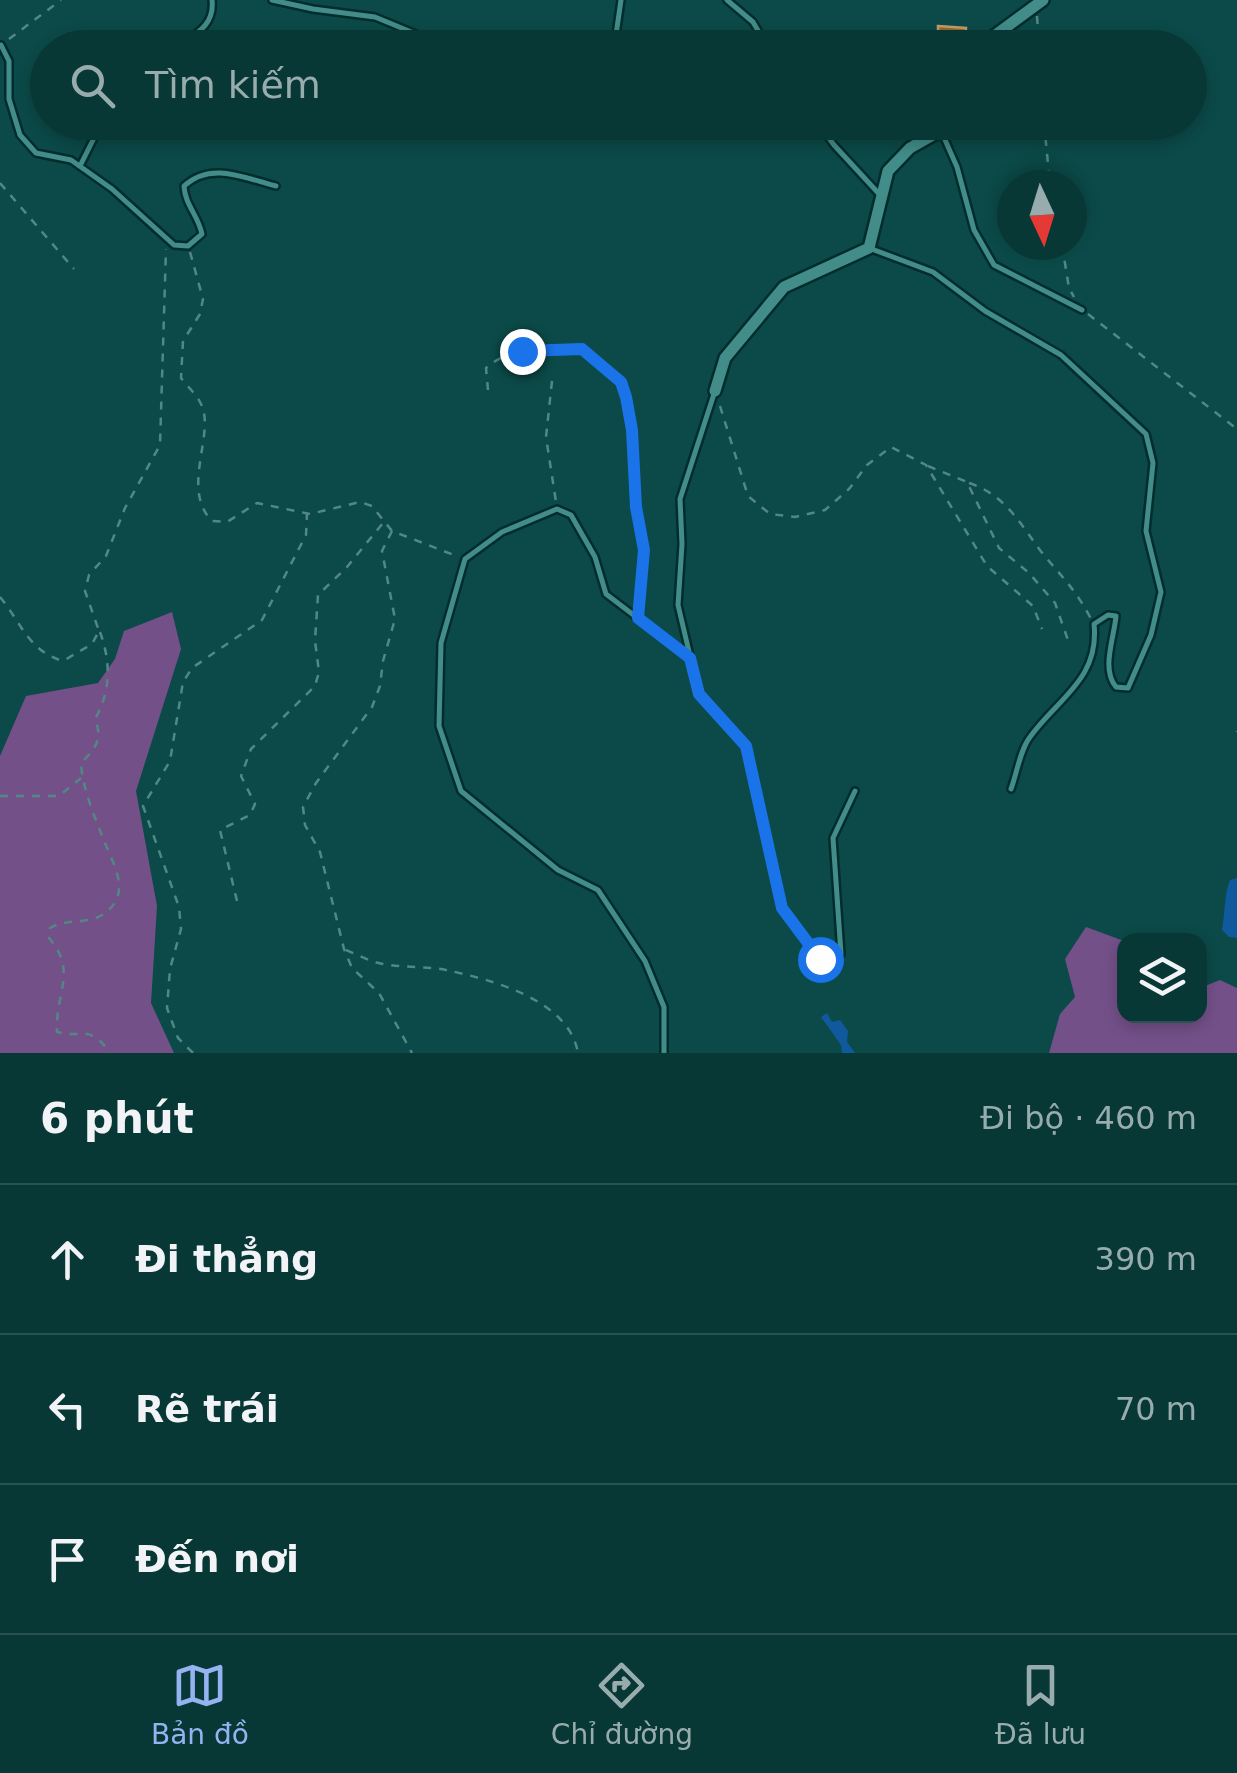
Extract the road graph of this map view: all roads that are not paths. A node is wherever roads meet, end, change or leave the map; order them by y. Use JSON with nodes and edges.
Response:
{"nodes":[{"id":1,"x":212,"y":0,"type":"edge"},
{"id":2,"x":272,"y":0,"type":"edge"},
{"id":3,"x":621,"y":0,"type":"edge"},
{"id":4,"x":727,"y":0,"type":"edge"},
{"id":5,"x":1039,"y":2,"type":"edge"},
{"id":6,"x":201,"y":30,"type":"edge"},
{"id":7,"x":406,"y":30,"type":"edge"},
{"id":8,"x":617,"y":30,"type":"edge"},
{"id":9,"x":757,"y":30,"type":"edge"},
{"id":10,"x":1002,"y":30,"type":"edge"},
{"id":11,"x":1,"y":44,"type":"edge"},
{"id":12,"x":93,"y":140,"type":"edge"},
{"id":13,"x":830,"y":140,"type":"edge"},
{"id":14,"x":922,"y":140,"type":"edge"},
{"id":15,"x":947,"y":140,"type":"edge"},
{"id":16,"x":80,"y":166,"type":"junction"},
{"id":17,"x":276,"y":186,"type":"dead end"},
{"id":18,"x":882,"y":197,"type":"junction"},
{"id":19,"x":870,"y":248,"type":"junction"},
{"id":20,"x":1082,"y":310,"type":"road end"},
{"id":21,"x":716,"y":391,"type":"joint"},
{"id":22,"x":690,"y":658,"type":"junction"},
{"id":23,"x":1011,"y":789,"type":"dead end"},
{"id":24,"x":856,"y":791,"type":"dead end"},
{"id":25,"x":664,"y":1053,"type":"edge"}],
"edges":[{"from":1,"to":6,"type":"lane"},
{"from":2,"to":7,"type":"lane"},
{"from":3,"to":8,"type":"lane"},
{"from":4,"to":9,"type":"lane"},
{"from":5,"to":10,"type":"street"},
{"from":11,"to":16,"type":"lane"},
{"from":12,"to":16,"type":"lane"},
{"from":13,"to":18,"type":"lane"},
{"from":14,"to":18,"type":"street"},
{"from":15,"to":20,"type":"lane"},
{"from":16,"to":17,"type":"lane"},
{"from":18,"to":19,"type":"street"},
{"from":19,"to":21,"type":"street"},
{"from":19,"to":23,"type":"lane"},
{"from":21,"to":22,"type":"lane"},
{"from":22,"to":24,"type":"lane"},
{"from":22,"to":25,"type":"lane"}]}
